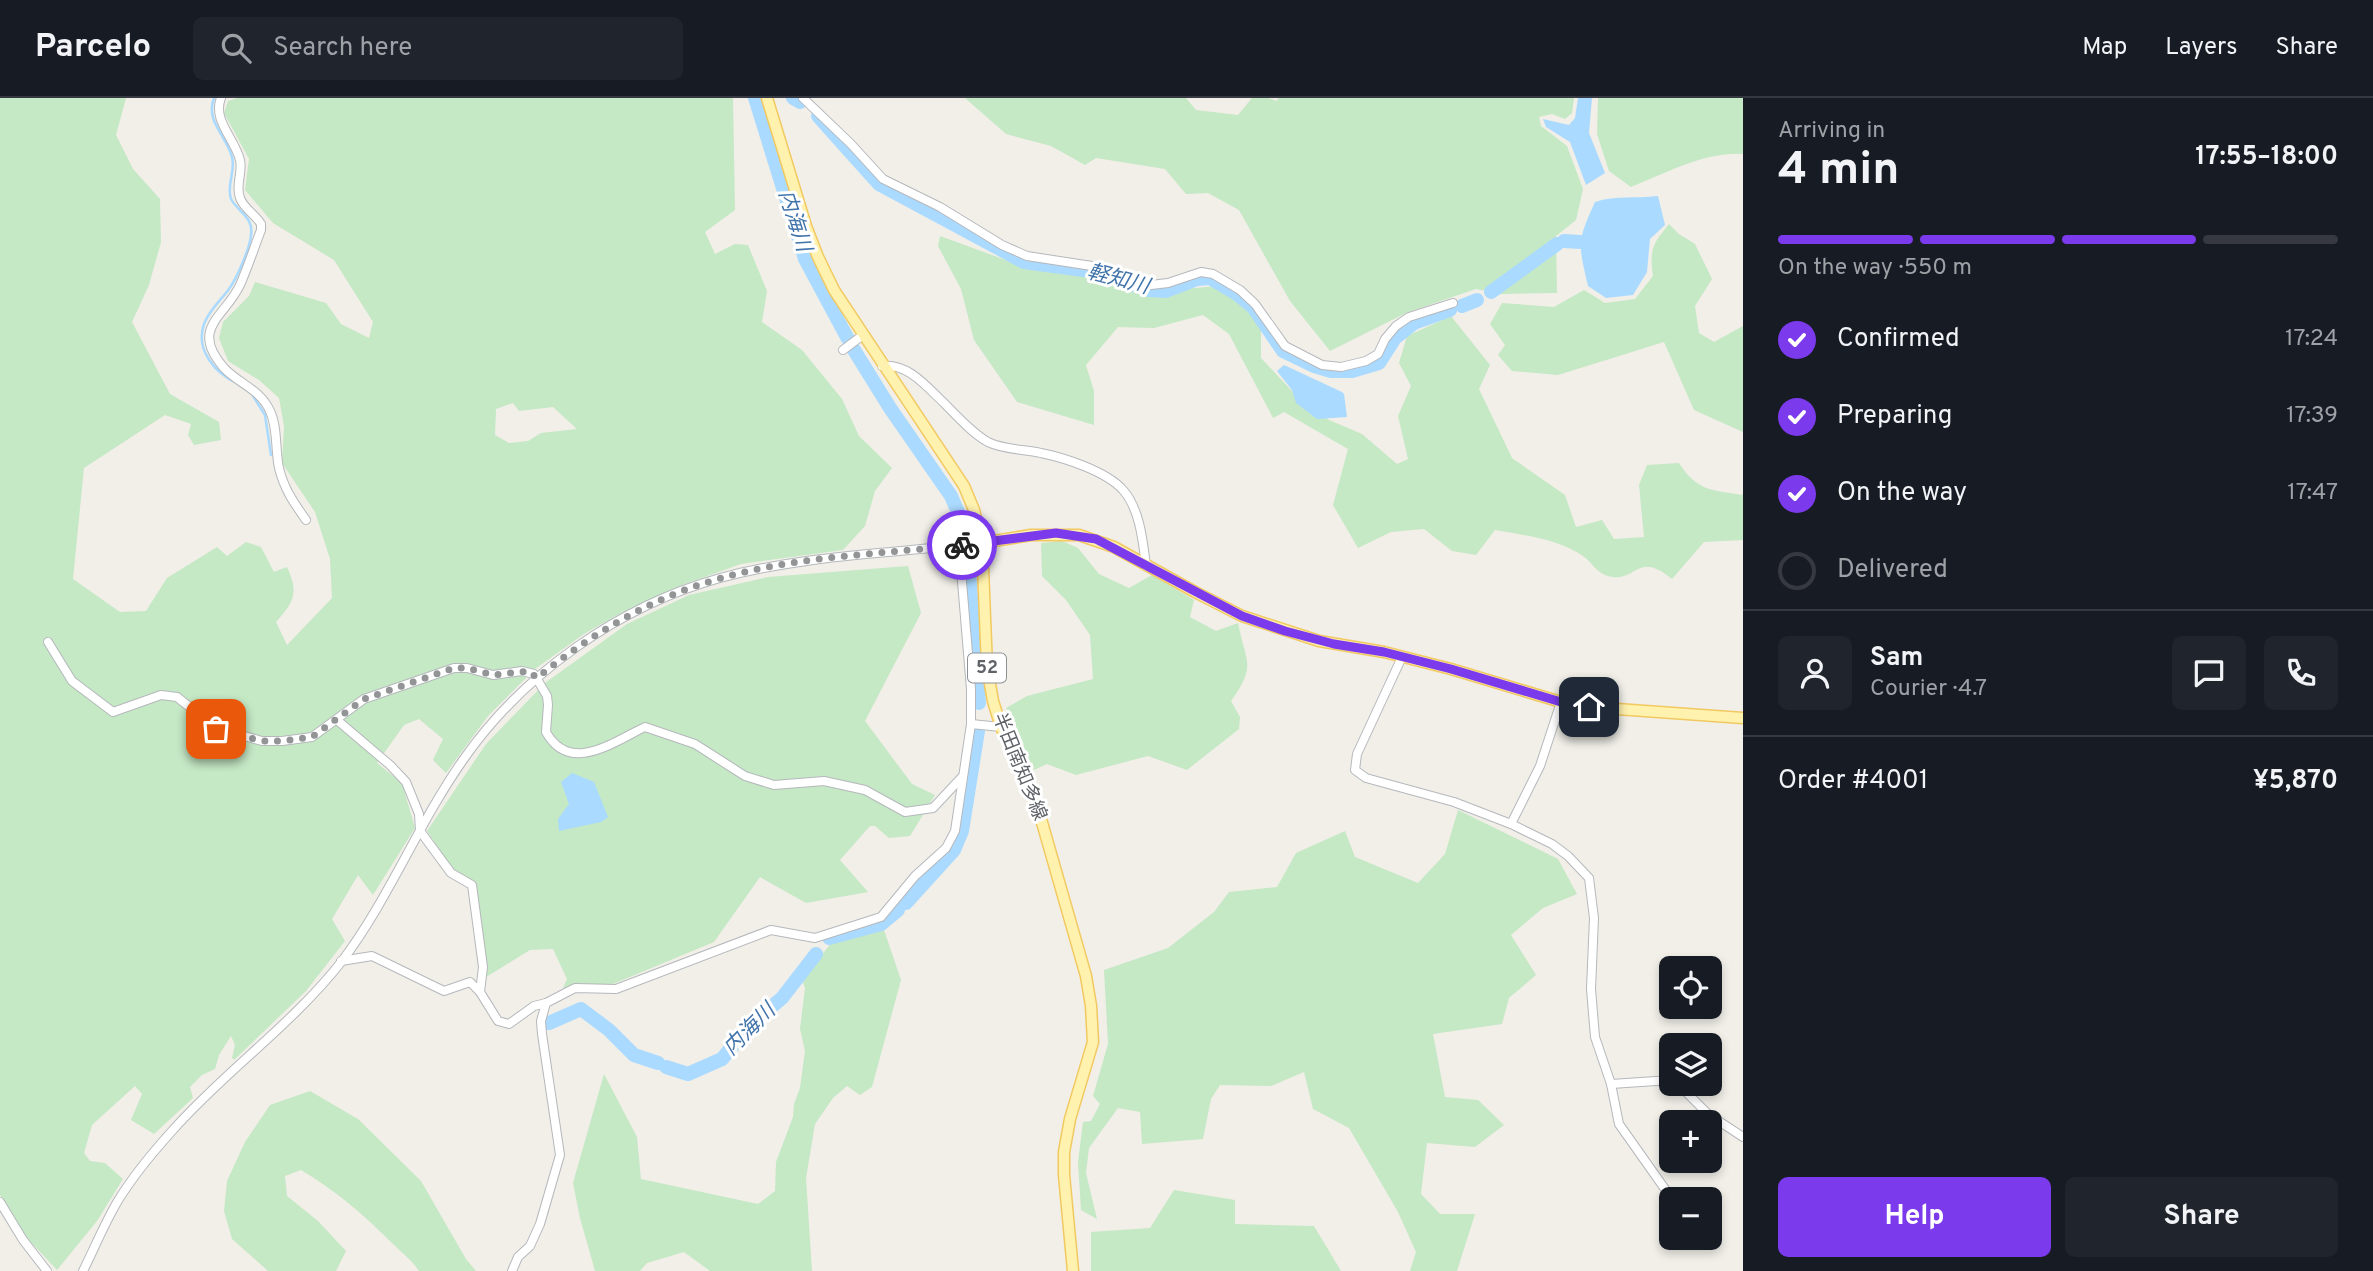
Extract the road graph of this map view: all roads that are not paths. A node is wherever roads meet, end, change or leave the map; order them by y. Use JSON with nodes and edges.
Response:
{"nodes":[{"id":1,"x":221,"y":98,"type":"edge"},
{"id":2,"x":767,"y":98,"type":"edge"},
{"id":3,"x":803,"y":98,"type":"edge"},
{"id":4,"x":1453,"y":303,"type":"dead end"},
{"id":5,"x":863,"y":335,"type":"junction"},
{"id":6,"x":843,"y":349,"type":"dead end"},
{"id":7,"x":883,"y":366,"type":"junction"},
{"id":8,"x":306,"y":520,"type":"dead end"},
{"id":9,"x":982,"y":543,"type":"junction"},
{"id":10,"x":959,"y":545,"type":"junction"},
{"id":11,"x":1146,"y":566,"type":"junction"},
{"id":12,"x":48,"y":642,"type":"dead end"},
{"id":13,"x":1402,"y":657,"type":"junction"},
{"id":14,"x":537,"y":678,"type":"junction"},
{"id":15,"x":1561,"y":702,"type":"junction"},
{"id":16,"x":1743,"y":718,"type":"edge"},
{"id":17,"x":337,"y":720,"type":"junction"},
{"id":18,"x":971,"y":724,"type":"junction"},
{"id":19,"x":1001,"y":727,"type":"junction"},
{"id":20,"x":962,"y":777,"type":"junction"},
{"id":21,"x":1511,"y":824,"type":"junction"},
{"id":22,"x":420,"y":831,"type":"junction"},
{"id":23,"x":341,"y":961,"type":"junction"},
{"id":24,"x":480,"y":992,"type":"junction"},
{"id":25,"x":546,"y":1003,"type":"junction"},
{"id":26,"x":1659,"y":1081,"type":"edge"},
{"id":27,"x":1611,"y":1084,"type":"junction"},
{"id":28,"x":1690,"y":1096,"type":"edge"},
{"id":29,"x":1743,"y":1137,"type":"edge"},
{"id":30,"x":1664,"y":1187,"type":"edge"},
{"id":31,"x":0,"y":1202,"type":"edge"},
{"id":32,"x":47,"y":1271,"type":"edge"},
{"id":33,"x":83,"y":1271,"type":"edge"},
{"id":34,"x":512,"y":1271,"type":"edge"},
{"id":35,"x":1073,"y":1271,"type":"edge"}],
"edges":[{"from":1,"to":8,"type":"street"},
{"from":2,"to":5,"type":"main road","name":"半田南知多線","number":"52"},
{"from":3,"to":4,"type":"street"},
{"from":5,"to":6,"type":"street"},
{"from":5,"to":7,"type":"main road","name":"半田南知多線","number":"52"},
{"from":7,"to":9,"type":"main road","name":"半田南知多線","number":"52"},
{"from":7,"to":11,"type":"street"},
{"from":9,"to":10,"type":"street"},
{"from":9,"to":11,"type":"main road"},
{"from":9,"to":19,"type":"main road","name":"半田南知多線","number":"52"},
{"from":10,"to":14,"type":"street"},
{"from":10,"to":18,"type":"street"},
{"from":11,"to":13,"type":"main road"},
{"from":12,"to":17,"type":"street"},
{"from":13,"to":15,"type":"main road"},
{"from":13,"to":21,"type":"street"},
{"from":14,"to":17,"type":"street"},
{"from":14,"to":20,"type":"street"},
{"from":14,"to":22,"type":"street"},
{"from":15,"to":16,"type":"main road"},
{"from":15,"to":21,"type":"street"},
{"from":17,"to":22,"type":"street"},
{"from":18,"to":19,"type":"street"},
{"from":18,"to":20,"type":"street"},
{"from":19,"to":35,"type":"main road","name":"半田南知多線","number":"52"},
{"from":20,"to":25,"type":"street"},
{"from":21,"to":27,"type":"street"},
{"from":22,"to":23,"type":"street"},
{"from":22,"to":24,"type":"street"},
{"from":23,"to":24,"type":"street"},
{"from":23,"to":33,"type":"street"},
{"from":24,"to":25,"type":"street"},
{"from":25,"to":34,"type":"street"},
{"from":26,"to":27,"type":"street"},
{"from":27,"to":30,"type":"street"},
{"from":28,"to":29,"type":"street"},
{"from":31,"to":32,"type":"street"}]}
